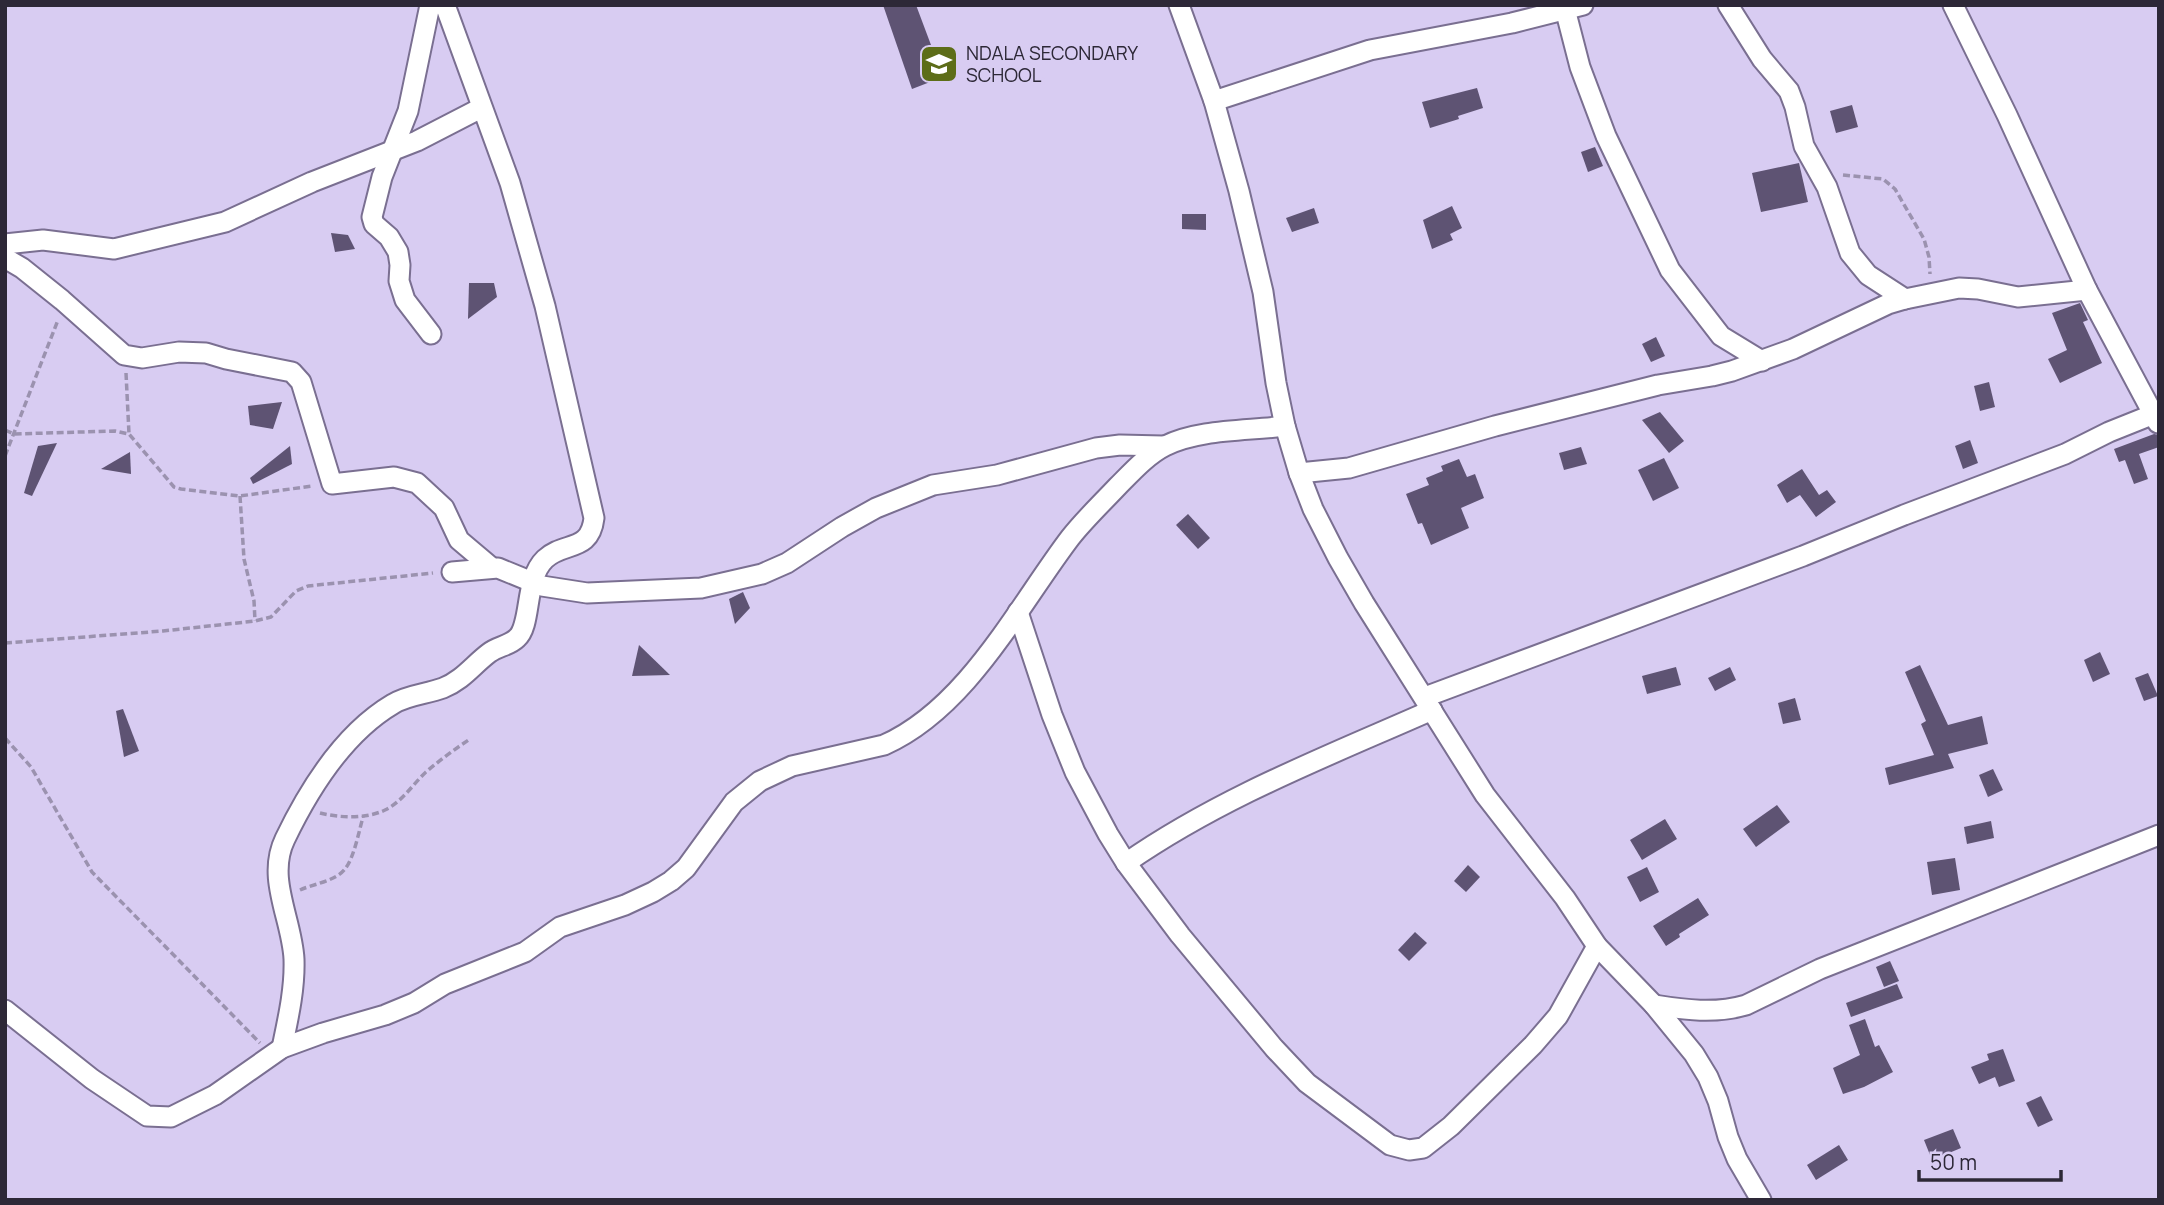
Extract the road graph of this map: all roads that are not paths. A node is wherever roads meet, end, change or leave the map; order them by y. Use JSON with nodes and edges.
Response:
{"nodes":[{"id":1,"x":430,"y":5,"type":"edge"},
{"id":2,"x":445,"y":5,"type":"edge"},
{"id":3,"x":1179,"y":5,"type":"edge"},
{"id":4,"x":1728,"y":5,"type":"edge"},
{"id":5,"x":1953,"y":5,"type":"edge"},
{"id":6,"x":1571,"y":7,"type":"edge"},
{"id":7,"x":1214,"y":101,"type":"junction"},
{"id":8,"x":481,"y":108,"type":"junction"},
{"id":9,"x":391,"y":152,"type":"junction"},
{"id":10,"x":5,"y":244,"type":"edge"},
{"id":11,"x":5,"y":258,"type":"edge"},
{"id":12,"x":2087,"y":290,"type":"junction"},
{"id":13,"x":1905,"y":299,"type":"junction"},
{"id":14,"x":431,"y":334,"type":"dead end"},
{"id":15,"x":1762,"y":360,"type":"junction"},
{"id":16,"x":2157,"y":417,"type":"edge"},
{"id":17,"x":1285,"y":426,"type":"junction"},
{"id":18,"x":1163,"y":446,"type":"junction"},
{"id":19,"x":1299,"y":473,"type":"junction"},
{"id":20,"x":491,"y":567,"type":"junction"},
{"id":21,"x":453,"y":572,"type":"road end"},
{"id":22,"x":532,"y":584,"type":"junction"},
{"id":23,"x":1018,"y":612,"type":"junction"},
{"id":24,"x":1428,"y":703,"type":"junction"},
{"id":25,"x":2159,"y":835,"type":"edge"},
{"id":26,"x":1126,"y":863,"type":"junction"},
{"id":27,"x":1597,"y":946,"type":"junction"},
{"id":28,"x":1654,"y":1005,"type":"junction"},
{"id":29,"x":5,"y":1010,"type":"edge"},
{"id":30,"x":277,"y":1051,"type":"junction"},
{"id":31,"x":1762,"y":1200,"type":"edge"}],
"edges":[{"from":1,"to":9,"type":"street"},
{"from":2,"to":8,"type":"street"},
{"from":3,"to":7,"type":"street"},
{"from":4,"to":13,"type":"street"},
{"from":5,"to":12,"type":"street"},
{"from":6,"to":7,"type":"street"},
{"from":6,"to":15,"type":"street"},
{"from":7,"to":17,"type":"street"},
{"from":8,"to":9,"type":"street"},
{"from":8,"to":22,"type":"street"},
{"from":9,"to":10,"type":"street"},
{"from":9,"to":14,"type":"street"},
{"from":11,"to":20,"type":"street"},
{"from":12,"to":13,"type":"street"},
{"from":12,"to":16,"type":"street"},
{"from":13,"to":15,"type":"street"},
{"from":15,"to":19,"type":"street"},
{"from":16,"to":24,"type":"street"},
{"from":17,"to":18,"type":"street"},
{"from":17,"to":19,"type":"street"},
{"from":18,"to":22,"type":"street"},
{"from":18,"to":23,"type":"street"},
{"from":19,"to":24,"type":"street"},
{"from":20,"to":21,"type":"street"},
{"from":20,"to":22,"type":"street"},
{"from":22,"to":30,"type":"street"},
{"from":23,"to":26,"type":"street"},
{"from":23,"to":30,"type":"street"},
{"from":24,"to":26,"type":"street"},
{"from":24,"to":27,"type":"street"},
{"from":25,"to":28,"type":"street"},
{"from":26,"to":27,"type":"street"},
{"from":27,"to":28,"type":"street"},
{"from":28,"to":31,"type":"street"},
{"from":29,"to":30,"type":"street"}]}
